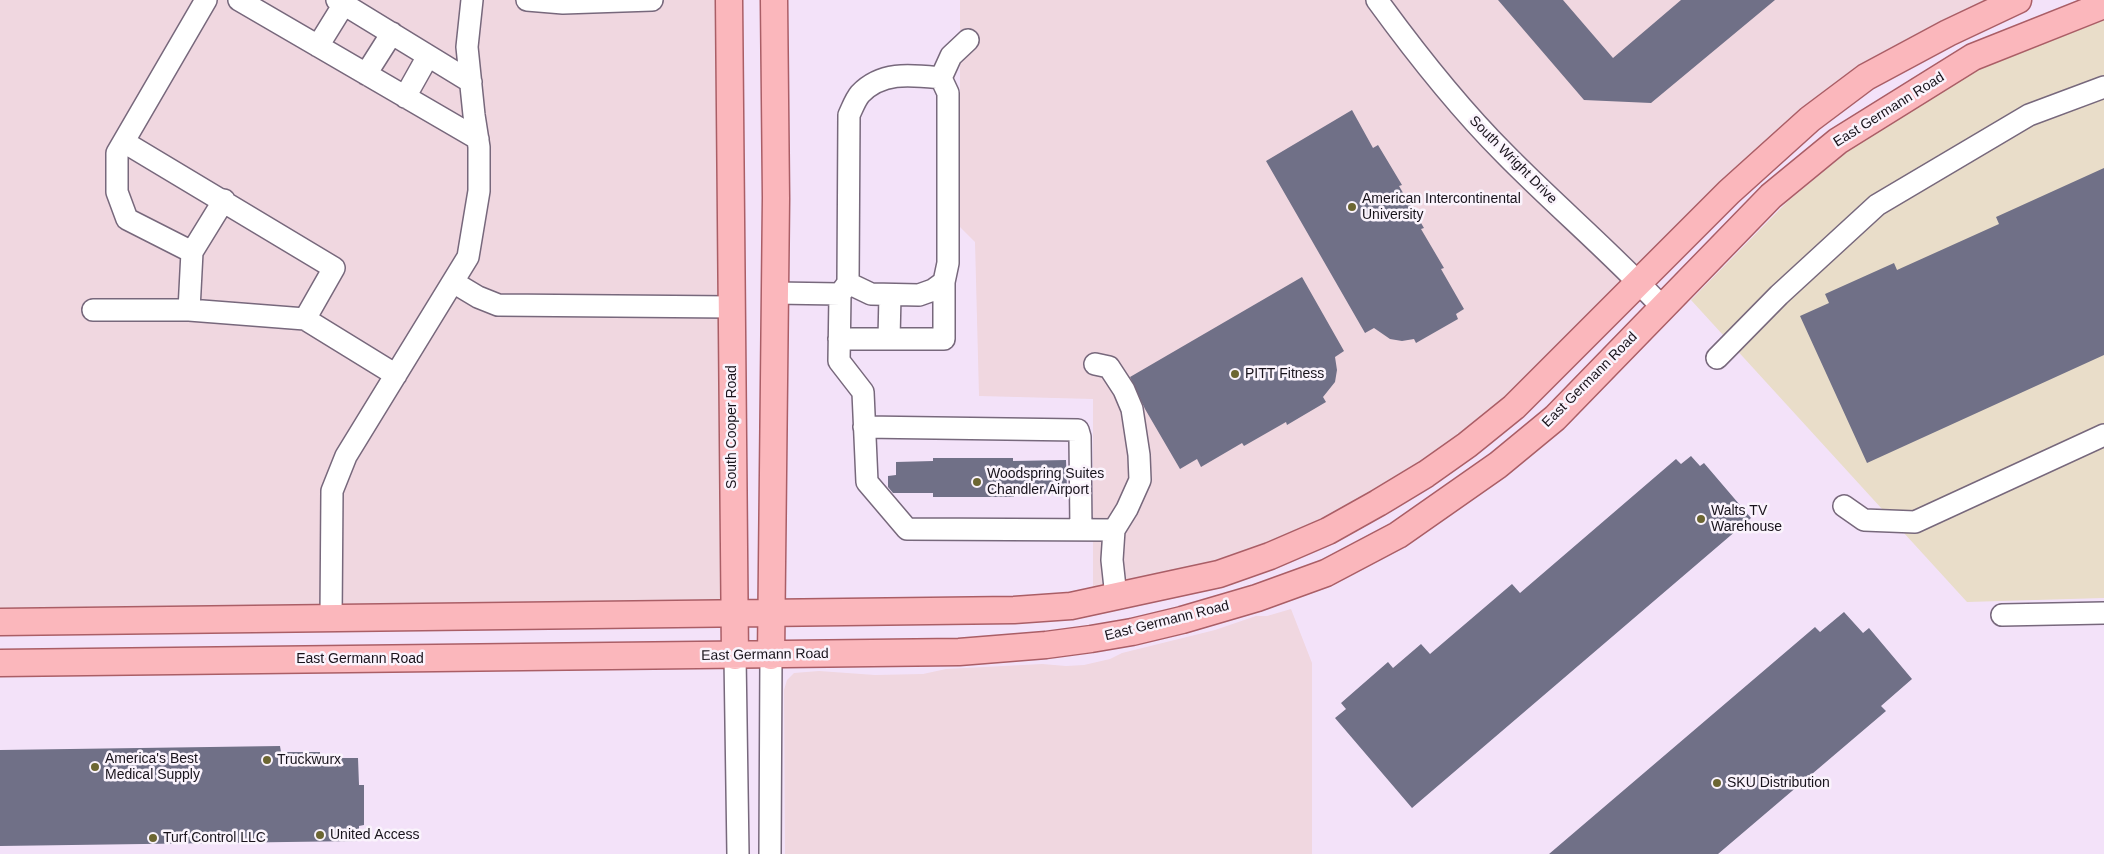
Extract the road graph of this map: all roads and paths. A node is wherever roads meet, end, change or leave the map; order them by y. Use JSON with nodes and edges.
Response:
{"nodes":[{"id":1,"x":206,"y":0,"type":"edge"},
{"id":2,"x":472,"y":0,"type":"edge"},
{"id":3,"x":527,"y":0,"type":"edge"},
{"id":4,"x":652,"y":0,"type":"edge"},
{"id":5,"x":729,"y":0,"type":"edge"},
{"id":6,"x":774,"y":0,"type":"edge"},
{"id":7,"x":1377,"y":0,"type":"edge"},
{"id":8,"x":2018,"y":0,"type":"edge"},
{"id":9,"x":341,"y":2,"type":"edge"},
{"id":10,"x":251,"y":3,"type":"edge"},
{"id":11,"x":2104,"y":5,"type":"edge"},
{"id":12,"x":392,"y":33,"type":"junction"},
{"id":13,"x":968,"y":40,"type":"dead end"},
{"id":14,"x":318,"y":46,"type":"junction"},
{"id":15,"x":428,"y":56,"type":"junction"},
{"id":16,"x":366,"y":74,"type":"junction"},
{"id":17,"x":941,"y":78,"type":"junction"},
{"id":18,"x":471,"y":82,"type":"junction"},
{"id":19,"x":2104,"y":87,"type":"edge"},
{"id":20,"x":405,"y":97,"type":"junction"},
{"id":21,"x":478,"y":139,"type":"junction"},
{"id":22,"x":124,"y":142,"type":"junction"},
{"id":23,"x":224,"y":200,"type":"junction"},
{"id":24,"x":192,"y":252,"type":"junction"},
{"id":25,"x":453,"y":282,"type":"junction"},
{"id":26,"x":944,"y":282,"type":"junction"},
{"id":27,"x":1638,"y":282,"type":"junction"},
{"id":28,"x":844,"y":289,"type":"junction"},
{"id":29,"x":775,"y":293,"type":"junction"},
{"id":30,"x":890,"y":295,"type":"junction"},
{"id":31,"x":731,"y":307,"type":"junction"},
{"id":32,"x":1662,"y":307,"type":"junction"},
{"id":33,"x":93,"y":310,"type":"dead end"},
{"id":34,"x":189,"y":310,"type":"junction"},
{"id":35,"x":305,"y":319,"type":"junction"},
{"id":36,"x":839,"y":339,"type":"junction"},
{"id":37,"x":889,"y":340,"type":"junction"},
{"id":38,"x":1717,"y":358,"type":"dead end"},
{"id":39,"x":1095,"y":364,"type":"dead end"},
{"id":40,"x":396,"y":375,"type":"junction"},
{"id":41,"x":864,"y":427,"type":"junction"},
{"id":42,"x":2104,"y":435,"type":"edge"},
{"id":43,"x":1844,"y":506,"type":"dead end"},
{"id":44,"x":1081,"y":530,"type":"junction"},
{"id":45,"x":1114,"y":530,"type":"junction"},
{"id":46,"x":1116,"y":597,"type":"junction"},
{"id":47,"x":772,"y":613,"type":"junction"},
{"id":48,"x":2104,"y":613,"type":"edge"},
{"id":49,"x":734,"y":614,"type":"junction"},
{"id":50,"x":2002,"y":616,"type":"dead end"},
{"id":51,"x":331,"y":619,"type":"junction"},
{"id":52,"x":0,"y":622,"type":"edge"},
{"id":53,"x":990,"y":650,"type":"junction"},
{"id":54,"x":735,"y":656,"type":"junction"},
{"id":55,"x":771,"y":656,"type":"junction"},
{"id":56,"x":0,"y":663,"type":"edge"},
{"id":57,"x":738,"y":854,"type":"edge"},
{"id":58,"x":770,"y":854,"type":"edge"}],
"edges":[{"from":1,"to":22,"type":"street"},
{"from":2,"to":18,"type":"street"},
{"from":3,"to":4,"type":"street"},
{"from":5,"to":31,"type":"main road","name":"South Cooper Road"},
{"from":6,"to":29,"type":"main road"},
{"from":7,"to":27,"type":"street","name":"South Wright Drive"},
{"from":8,"to":27,"type":"main road"},
{"from":9,"to":12,"type":"street"},
{"from":9,"to":14,"type":"street"},
{"from":10,"to":14,"type":"street"},
{"from":11,"to":32,"type":"main road","name":"East Germann Road"},
{"from":12,"to":15,"type":"street"},
{"from":12,"to":16,"type":"street"},
{"from":13,"to":17,"type":"street"},
{"from":14,"to":16,"type":"street"},
{"from":15,"to":18,"type":"street"},
{"from":15,"to":20,"type":"street"},
{"from":16,"to":20,"type":"street"},
{"from":17,"to":26,"type":"street"},
{"from":17,"to":28,"type":"street"},
{"from":18,"to":21,"type":"street"},
{"from":19,"to":38,"type":"street"},
{"from":20,"to":21,"type":"street"},
{"from":21,"to":25,"type":"street"},
{"from":22,"to":23,"type":"street"},
{"from":22,"to":24,"type":"street"},
{"from":23,"to":24,"type":"street"},
{"from":23,"to":35,"type":"street"},
{"from":24,"to":34,"type":"street"},
{"from":25,"to":31,"type":"street"},
{"from":25,"to":40,"type":"street"},
{"from":26,"to":30,"type":"street"},
{"from":26,"to":37,"type":"street"},
{"from":27,"to":32,"type":"street","name":"South Wright Drive"},
{"from":27,"to":46,"type":"main road"},
{"from":28,"to":29,"type":"street"},
{"from":28,"to":30,"type":"street"},
{"from":28,"to":36,"type":"street"},
{"from":29,"to":47,"type":"main road"},
{"from":30,"to":37,"type":"street"},
{"from":31,"to":49,"type":"main road","name":"South Cooper Road"},
{"from":32,"to":53,"type":"main road","name":"East Germann Road"},
{"from":33,"to":34,"type":"street"},
{"from":34,"to":35,"type":"street"},
{"from":35,"to":40,"type":"street"},
{"from":36,"to":37,"type":"street"},
{"from":36,"to":41,"type":"street"},
{"from":39,"to":45,"type":"street"},
{"from":40,"to":51,"type":"street"},
{"from":41,"to":44,"type":"street"},
{"from":41,"to":44,"type":"street"},
{"from":42,"to":43,"type":"street"},
{"from":44,"to":45,"type":"street"},
{"from":45,"to":46,"type":"street"},
{"from":46,"to":47,"type":"main road"},
{"from":46,"to":53,"type":"main road"},
{"from":47,"to":49,"type":"main road"},
{"from":47,"to":55,"type":"main road"},
{"from":48,"to":50,"type":"street"},
{"from":49,"to":51,"type":"main road"},
{"from":49,"to":54,"type":"main road","name":"South Cooper Road"},
{"from":51,"to":52,"type":"main road"},
{"from":53,"to":55,"type":"main road","name":"East Germann Road"},
{"from":54,"to":55,"type":"main road","name":"East Germann Road"},
{"from":54,"to":56,"type":"main road","name":"East Germann Road"},
{"from":54,"to":57,"type":"street","name":"South Cooper Road"},
{"from":55,"to":58,"type":"street"}]}
